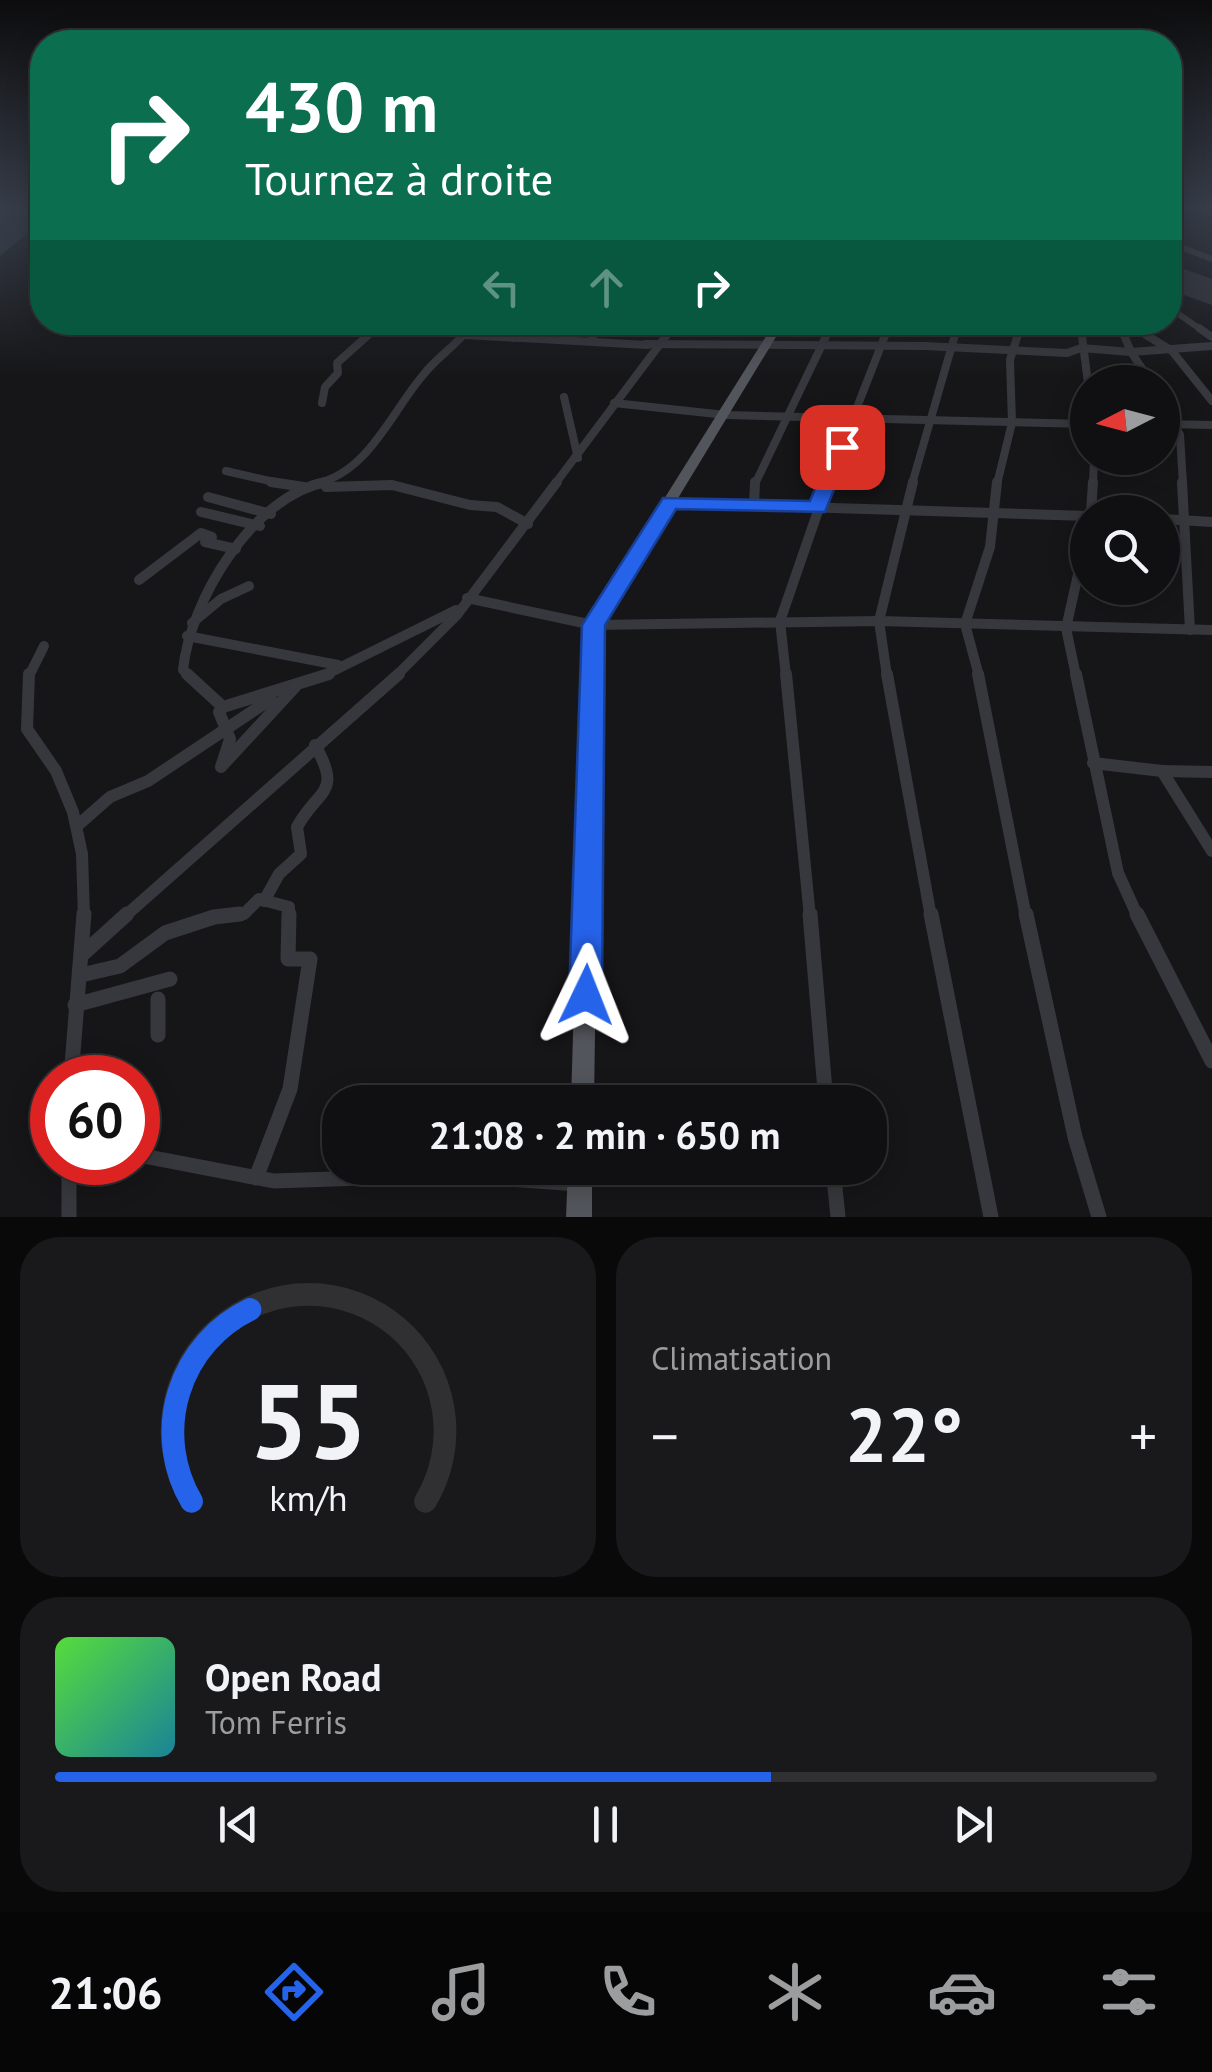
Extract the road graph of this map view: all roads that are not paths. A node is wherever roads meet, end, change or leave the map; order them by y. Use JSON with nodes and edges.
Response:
{"nodes":[{"id":1,"x":1182,"y":316,"type":"edge"},
{"id":2,"x":368,"y":335,"type":"edge"},
{"id":3,"x":465,"y":335,"type":"joint"},
{"id":4,"x":516,"y":335,"type":"edge"},
{"id":5,"x":594,"y":335,"type":"edge"},
{"id":6,"x":669,"y":335,"type":"edge"},
{"id":7,"x":772,"y":335,"type":"edge"},
{"id":8,"x":826,"y":335,"type":"edge"},
{"id":9,"x":885,"y":335,"type":"edge"},
{"id":10,"x":955,"y":335,"type":"edge"},
{"id":11,"x":1017,"y":335,"type":"edge"},
{"id":12,"x":1080,"y":335,"type":"edge"},
{"id":13,"x":1124,"y":335,"type":"edge"},
{"id":14,"x":1146,"y":335,"type":"edge"},
{"id":15,"x":1212,"y":337,"type":"edge"},
{"id":16,"x":514,"y":338,"type":"junction"},
{"id":17,"x":590,"y":341,"type":"junction"},
{"id":18,"x":662,"y":346,"type":"junction"},
{"id":19,"x":765,"y":346,"type":"junction"},
{"id":20,"x":880,"y":346,"type":"junction"},
{"id":21,"x":1212,"y":346,"type":"edge"},
{"id":22,"x":820,"y":347,"type":"junction"},
{"id":23,"x":951,"y":348,"type":"junction"},
{"id":24,"x":1081,"y":348,"type":"junction"},
{"id":25,"x":1012,"y":350,"type":"junction"},
{"id":26,"x":1172,"y":351,"type":"junction"},
{"id":27,"x":1131,"y":352,"type":"junction"},
{"id":28,"x":1084,"y":365,"type":"edge"},
{"id":29,"x":1139,"y":365,"type":"edge"},
{"id":30,"x":564,"y":397,"type":"dead end"},
{"id":31,"x":1212,"y":401,"type":"edge"},
{"id":32,"x":614,"y":403,"type":"junction"},
{"id":33,"x":322,"y":404,"type":"dead end"},
{"id":34,"x":726,"y":415,"type":"junction"},
{"id":35,"x":787,"y":416,"type":"junction"},
{"id":36,"x":853,"y":417,"type":"junction"},
{"id":37,"x":928,"y":419,"type":"junction"},
{"id":38,"x":1012,"y":423,"type":"junction"},
{"id":39,"x":1070,"y":424,"type":"edge"},
{"id":40,"x":1180,"y":424,"type":"edge"},
{"id":41,"x":1212,"y":425,"type":"edge"},
{"id":42,"x":1180,"y":435,"type":"edge"},
{"id":43,"x":578,"y":458,"type":"junction"},
{"id":44,"x":226,"y":471,"type":"dead end"},
{"id":45,"x":302,"y":487,"type":"junction"},
{"id":46,"x":208,"y":497,"type":"dead end"},
{"id":47,"x":670,"y":502,"type":"junction"},
{"id":48,"x":754,"y":506,"type":"junction"},
{"id":49,"x":818,"y":507,"type":"junction"},
{"id":50,"x":906,"y":511,"type":"junction"},
{"id":51,"x":201,"y":512,"type":"dead end"},
{"id":52,"x":993,"y":513,"type":"junction"},
{"id":53,"x":270,"y":514,"type":"junction"},
{"id":54,"x":1070,"y":514,"type":"edge"},
{"id":55,"x":1180,"y":520,"type":"edge"},
{"id":56,"x":1184,"y":520,"type":"junction"},
{"id":57,"x":1212,"y":522,"type":"edge"},
{"id":58,"x":528,"y":524,"type":"junction"},
{"id":59,"x":260,"y":526,"type":"junction"},
{"id":60,"x":236,"y":549,"type":"junction"},
{"id":61,"x":139,"y":580,"type":"dead end"},
{"id":62,"x":249,"y":586,"type":"dead end"},
{"id":63,"x":464,"y":602,"type":"junction"},
{"id":64,"x":1071,"y":605,"type":"edge"},
{"id":65,"x":780,"y":621,"type":"junction"},
{"id":66,"x":880,"y":621,"type":"junction"},
{"id":67,"x":964,"y":624,"type":"junction"},
{"id":68,"x":593,"y":625,"type":"junction"},
{"id":69,"x":1066,"y":628,"type":"junction"},
{"id":70,"x":189,"y":630,"type":"junction"},
{"id":71,"x":1190,"y":630,"type":"junction"},
{"id":72,"x":1212,"y":630,"type":"edge"},
{"id":73,"x":44,"y":646,"type":"dead end"},
{"id":74,"x":346,"y":665,"type":"junction"},
{"id":75,"x":294,"y":686,"type":"junction"},
{"id":76,"x":223,"y":707,"type":"junction"},
{"id":77,"x":226,"y":729,"type":"junction"},
{"id":78,"x":315,"y":745,"type":"junction"},
{"id":79,"x":1093,"y":763,"type":"junction"},
{"id":80,"x":1162,"y":771,"type":"junction"},
{"id":81,"x":1212,"y":772,"type":"edge"},
{"id":82,"x":77,"y":826,"type":"junction"},
{"id":83,"x":1212,"y":851,"type":"edge"},
{"id":84,"x":264,"y":901,"type":"junction"},
{"id":85,"x":84,"y":953,"type":"junction"},
{"id":86,"x":80,"y":975,"type":"junction"},
{"id":87,"x":170,"y":979,"type":"dead end"},
{"id":88,"x":159,"y":998,"type":"junction"},
{"id":89,"x":75,"y":1005,"type":"junction"},
{"id":90,"x":158,"y":1035,"type":"dead end"},
{"id":91,"x":72,"y":1055,"type":"edge"},
{"id":92,"x":1212,"y":1061,"type":"edge"},
{"id":93,"x":582,"y":1085,"type":"edge"},
{"id":94,"x":825,"y":1085,"type":"edge"},
{"id":95,"x":160,"y":1158,"type":"edge"},
{"id":96,"x":256,"y":1178,"type":"junction"},
{"id":97,"x":322,"y":1179,"type":"edge"},
{"id":98,"x":70,"y":1185,"type":"edge"},
{"id":99,"x":580,"y":1185,"type":"edge"},
{"id":100,"x":835,"y":1185,"type":"edge"},
{"id":101,"x":69,"y":1217,"type":"edge"},
{"id":102,"x":578,"y":1217,"type":"edge"},
{"id":103,"x":838,"y":1217,"type":"edge"},
{"id":104,"x":990,"y":1217,"type":"edge"},
{"id":105,"x":1099,"y":1217,"type":"edge"}],
"edges":[{"from":1,"to":15,"type":"street"},
{"from":2,"to":33,"type":"street"},
{"from":3,"to":16,"type":"street"},
{"from":3,"to":45,"type":"street"},
{"from":4,"to":16,"type":"street"},
{"from":5,"to":17,"type":"street"},
{"from":6,"to":18,"type":"street"},
{"from":7,"to":19,"type":"main road"},
{"from":8,"to":22,"type":"street"},
{"from":9,"to":20,"type":"street"},
{"from":10,"to":23,"type":"street"},
{"from":11,"to":25,"type":"street"},
{"from":12,"to":24,"type":"street"},
{"from":13,"to":27,"type":"street"},
{"from":14,"to":26,"type":"street"},
{"from":16,"to":17,"type":"street"},
{"from":17,"to":18,"type":"street"},
{"from":18,"to":19,"type":"street"},
{"from":18,"to":32,"type":"street"},
{"from":19,"to":22,"type":"street"},
{"from":19,"to":34,"type":"main road"},
{"from":20,"to":22,"type":"street"},
{"from":20,"to":23,"type":"street"},
{"from":20,"to":36,"type":"street"},
{"from":21,"to":26,"type":"street"},
{"from":22,"to":35,"type":"street"},
{"from":23,"to":25,"type":"street"},
{"from":23,"to":37,"type":"street"},
{"from":24,"to":25,"type":"street"},
{"from":24,"to":27,"type":"street"},
{"from":24,"to":28,"type":"street"},
{"from":25,"to":38,"type":"street"},
{"from":26,"to":27,"type":"street"},
{"from":26,"to":31,"type":"street"},
{"from":27,"to":29,"type":"street"},
{"from":30,"to":43,"type":"street"},
{"from":32,"to":34,"type":"street"},
{"from":32,"to":43,"type":"street"},
{"from":34,"to":35,"type":"street"},
{"from":34,"to":47,"type":"main road"},
{"from":35,"to":36,"type":"street"},
{"from":35,"to":48,"type":"street"},
{"from":36,"to":37,"type":"street"},
{"from":36,"to":49,"type":"street"},
{"from":37,"to":38,"type":"street"},
{"from":37,"to":50,"type":"street"},
{"from":38,"to":39,"type":"street"},
{"from":38,"to":52,"type":"street"},
{"from":40,"to":41,"type":"street"},
{"from":42,"to":56,"type":"street"},
{"from":43,"to":58,"type":"street"},
{"from":44,"to":45,"type":"street"},
{"from":45,"to":53,"type":"street"},
{"from":45,"to":58,"type":"street"},
{"from":46,"to":53,"type":"street"},
{"from":47,"to":48,"type":"street"},
{"from":47,"to":68,"type":"main road"},
{"from":48,"to":49,"type":"street"},
{"from":49,"to":50,"type":"street"},
{"from":49,"to":65,"type":"street"},
{"from":50,"to":52,"type":"street"},
{"from":50,"to":66,"type":"street"},
{"from":51,"to":59,"type":"street"},
{"from":52,"to":54,"type":"street"},
{"from":52,"to":67,"type":"street"},
{"from":53,"to":59,"type":"street"},
{"from":55,"to":56,"type":"street"},
{"from":56,"to":57,"type":"street"},
{"from":56,"to":71,"type":"street"},
{"from":58,"to":63,"type":"street"},
{"from":59,"to":60,"type":"street"},
{"from":60,"to":61,"type":"street"},
{"from":60,"to":70,"type":"street"},
{"from":62,"to":70,"type":"street"},
{"from":63,"to":68,"type":"street"},
{"from":63,"to":74,"type":"street"},
{"from":63,"to":78,"type":"street"},
{"from":64,"to":69,"type":"street"},
{"from":65,"to":66,"type":"street"},
{"from":65,"to":68,"type":"street"},
{"from":65,"to":94,"type":"street"},
{"from":66,"to":67,"type":"street"},
{"from":66,"to":104,"type":"street"},
{"from":67,"to":69,"type":"street"},
{"from":67,"to":105,"type":"street"},
{"from":68,"to":93,"type":"main road"},
{"from":69,"to":71,"type":"street"},
{"from":69,"to":79,"type":"street"},
{"from":70,"to":74,"type":"street"},
{"from":70,"to":76,"type":"street"},
{"from":71,"to":72,"type":"street"},
{"from":73,"to":82,"type":"street"},
{"from":74,"to":75,"type":"street"},
{"from":75,"to":76,"type":"street"},
{"from":75,"to":77,"type":"street"},
{"from":75,"to":77,"type":"street"},
{"from":76,"to":77,"type":"street"},
{"from":77,"to":82,"type":"street"},
{"from":78,"to":84,"type":"street"},
{"from":78,"to":85,"type":"street"},
{"from":79,"to":80,"type":"street"},
{"from":79,"to":92,"type":"street"},
{"from":80,"to":81,"type":"street"},
{"from":80,"to":83,"type":"street"},
{"from":82,"to":85,"type":"street"},
{"from":84,"to":86,"type":"street"},
{"from":84,"to":96,"type":"street"},
{"from":85,"to":86,"type":"street"},
{"from":86,"to":89,"type":"street"},
{"from":87,"to":88,"type":"street"},
{"from":88,"to":89,"type":"street"},
{"from":88,"to":90,"type":"street"},
{"from":89,"to":91,"type":"street"},
{"from":95,"to":96,"type":"street"},
{"from":96,"to":97,"type":"street"},
{"from":98,"to":101,"type":"street"},
{"from":99,"to":102,"type":"main road"},
{"from":100,"to":103,"type":"street"}]}
